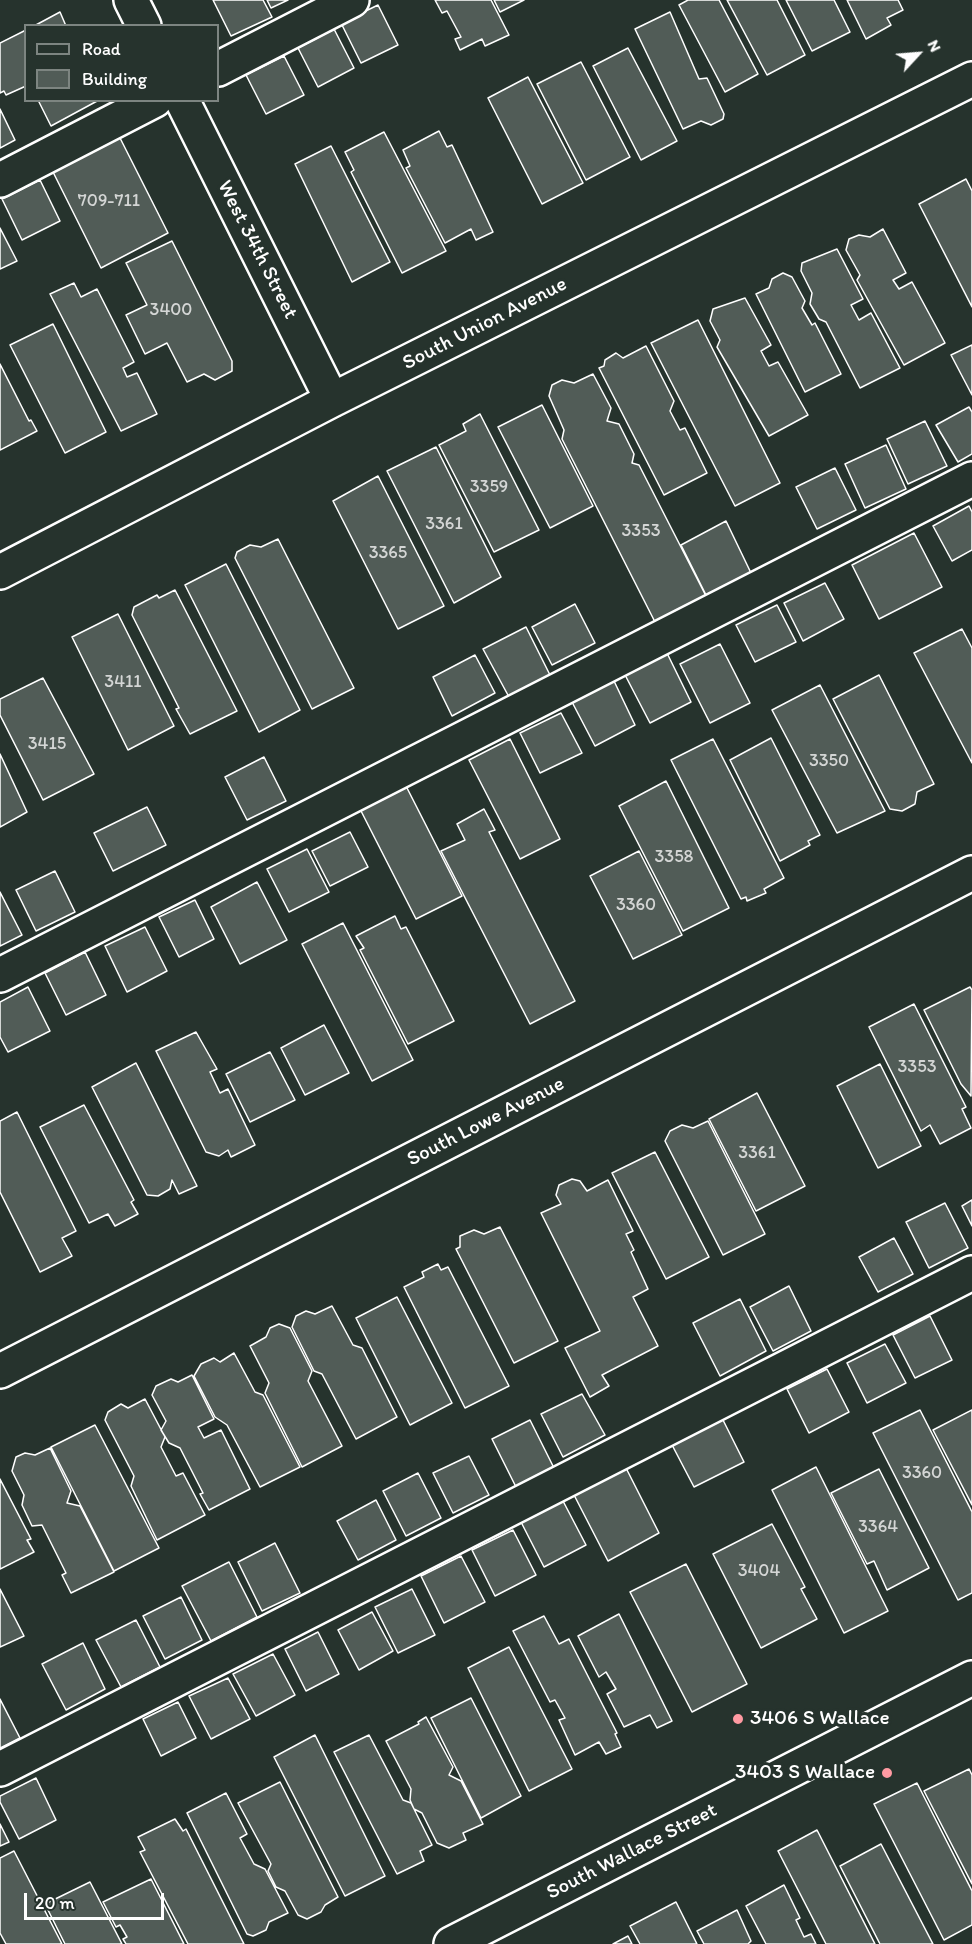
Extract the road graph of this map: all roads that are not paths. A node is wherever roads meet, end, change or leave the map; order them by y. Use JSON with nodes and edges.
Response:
{"nodes":[{"id":1,"x":131,"y":0,"type":"edge"},
{"id":2,"x":352,"y":0,"type":"edge"},
{"id":3,"x":143,"y":24,"type":"edge"},
{"id":4,"x":219,"y":68,"type":"edge"},
{"id":5,"x":972,"y":79,"type":"edge"},
{"id":6,"x":151,"y":102,"type":"edge"},
{"id":7,"x":183,"y":102,"type":"edge"},
{"id":8,"x":0,"y":180,"type":"edge"},
{"id":9,"x":332,"y":400,"type":"junction"},
{"id":10,"x":972,"y":479,"type":"edge"},
{"id":11,"x":0,"y":572,"type":"edge"},
{"id":12,"x":972,"y":873,"type":"edge"},
{"id":13,"x":0,"y":975,"type":"edge"},
{"id":14,"x":972,"y":1273,"type":"edge"},
{"id":15,"x":0,"y":1371,"type":"edge"},
{"id":16,"x":972,"y":1678,"type":"edge"},
{"id":17,"x":0,"y":1769,"type":"edge"},
{"id":18,"x":451,"y":1944,"type":"edge"}],
"edges":[{"from":1,"to":3,"type":"street"},
{"from":2,"to":4,"type":"street"},
{"from":5,"to":9,"type":"street","name":"South Union Avenue"},
{"from":6,"to":8,"type":"street"},
{"from":7,"to":9,"type":"street","name":"West 34th Street"},
{"from":9,"to":11,"type":"street","name":"South Union Avenue"},
{"from":10,"to":13,"type":"street"},
{"from":12,"to":15,"type":"street","name":"South Lowe Avenue"},
{"from":14,"to":17,"type":"street"},
{"from":16,"to":18,"type":"street","name":"South Wallace Street"}]}
